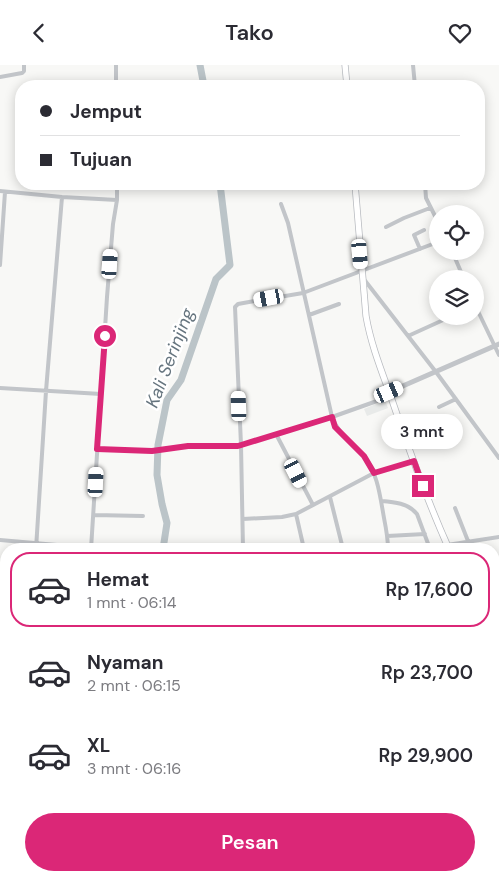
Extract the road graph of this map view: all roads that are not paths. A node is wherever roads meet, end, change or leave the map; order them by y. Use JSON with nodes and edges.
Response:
{"nodes":[{"id":1,"x":24,"y":65,"type":"edge"},
{"id":2,"x":116,"y":65,"type":"edge"},
{"id":3,"x":344,"y":65,"type":"edge"},
{"id":4,"x":413,"y":65,"type":"edge"},
{"id":5,"x":0,"y":77,"type":"edge"},
{"id":6,"x":116,"y":80,"type":"edge"},
{"id":7,"x":346,"y":80,"type":"edge"},
{"id":8,"x":414,"y":80,"type":"edge"},
{"id":9,"x":117,"y":190,"type":"edge"},
{"id":10,"x":355,"y":190,"type":"edge"},
{"id":11,"x":425,"y":190,"type":"edge"},
{"id":12,"x":0,"y":191,"type":"edge"},
{"id":13,"x":5,"y":192,"type":"junction"},
{"id":14,"x":62,"y":197,"type":"junction"},
{"id":15,"x":117,"y":200,"type":"junction"},
{"id":16,"x":281,"y":204,"type":"dead end"},
{"id":17,"x":429,"y":206,"type":"edge"},
{"id":18,"x":429,"y":208,"type":"edge"},
{"id":19,"x":386,"y":227,"type":"dead end"},
{"id":20,"x":424,"y":230,"type":"dead end"},
{"id":21,"x":429,"y":246,"type":"edge"},
{"id":22,"x":420,"y":249,"type":"junction"},
{"id":23,"x":0,"y":265,"type":"edge"},
{"id":24,"x":362,"y":274,"type":"junction"},
{"id":25,"x":305,"y":293,"type":"junction"},
{"id":26,"x":339,"y":304,"type":"dead end"},
{"id":27,"x":311,"y":314,"type":"junction"},
{"id":28,"x":484,"y":321,"type":"edge"},
{"id":29,"x":432,"y":325,"type":"edge"},
{"id":30,"x":408,"y":336,"type":"junction"},
{"id":31,"x":497,"y":345,"type":"edge"},
{"id":32,"x":499,"y":355,"type":"edge"},
{"id":33,"x":436,"y":372,"type":"junction"},
{"id":34,"x":0,"y":387,"type":"edge"},
{"id":35,"x":46,"y":391,"type":"junction"},
{"id":36,"x":101,"y":394,"type":"junction"},
{"id":37,"x":390,"y":394,"type":"junction"},
{"id":38,"x":456,"y":399,"type":"junction"},
{"id":39,"x":439,"y":407,"type":"dead end"},
{"id":40,"x":334,"y":416,"type":"junction"},
{"id":41,"x":276,"y":434,"type":"junction"},
{"id":42,"x":238,"y":446,"type":"junction"},
{"id":43,"x":97,"y":449,"type":"junction"},
{"id":44,"x":499,"y":458,"type":"edge"},
{"id":45,"x":414,"y":461,"type":"junction"},
{"id":46,"x":374,"y":473,"type":"junction"},
{"id":47,"x":330,"y":497,"type":"junction"},
{"id":48,"x":381,"y":501,"type":"junction"},
{"id":49,"x":313,"y":505,"type":"junction"},
{"id":50,"x":454,"y":508,"type":"dead end"},
{"id":51,"x":296,"y":514,"type":"junction"},
{"id":52,"x":94,"y":515,"type":"junction"},
{"id":53,"x":142,"y":516,"type":"dead end"},
{"id":54,"x":243,"y":519,"type":"junction"},
{"id":55,"x":425,"y":534,"type":"junction"},
{"id":56,"x":387,"y":536,"type":"junction"},
{"id":57,"x":499,"y":537,"type":"edge"},
{"id":58,"x":0,"y":540,"type":"edge"},
{"id":59,"x":468,"y":541,"type":"junction"},
{"id":60,"x":37,"y":542,"type":"junction"},
{"id":61,"x":46,"y":543,"type":"edge"},
{"id":62,"x":91,"y":543,"type":"edge"},
{"id":63,"x":243,"y":543,"type":"edge"},
{"id":64,"x":303,"y":543,"type":"edge"},
{"id":65,"x":342,"y":543,"type":"edge"},
{"id":66,"x":388,"y":543,"type":"edge"},
{"id":67,"x":428,"y":543,"type":"edge"},
{"id":68,"x":446,"y":543,"type":"edge"},
{"id":69,"x":461,"y":543,"type":"edge"}],
"edges":[{"from":1,"to":5,"type":"street"},
{"from":2,"to":6,"type":"street"},
{"from":3,"to":7,"type":"main road"},
{"from":4,"to":8,"type":"street"},
{"from":9,"to":15,"type":"street"},
{"from":10,"to":24,"type":"main road"},
{"from":11,"to":17,"type":"street"},
{"from":12,"to":13,"type":"street"},
{"from":13,"to":14,"type":"street"},
{"from":13,"to":23,"type":"street"},
{"from":14,"to":15,"type":"street"},
{"from":14,"to":35,"type":"street"},
{"from":15,"to":36,"type":"street"},
{"from":16,"to":25,"type":"street"},
{"from":18,"to":19,"type":"street"},
{"from":20,"to":22,"type":"street"},
{"from":21,"to":22,"type":"street"},
{"from":22,"to":24,"type":"street"},
{"from":24,"to":25,"type":"street"},
{"from":24,"to":30,"type":"street"},
{"from":24,"to":37,"type":"main road"},
{"from":25,"to":27,"type":"street"},
{"from":25,"to":42,"type":"street"},
{"from":26,"to":27,"type":"street"},
{"from":27,"to":40,"type":"street"},
{"from":28,"to":31,"type":"street"},
{"from":29,"to":30,"type":"street"},
{"from":30,"to":33,"type":"street"},
{"from":31,"to":32,"type":"street"},
{"from":31,"to":33,"type":"street"},
{"from":33,"to":37,"type":"street"},
{"from":33,"to":38,"type":"street"},
{"from":34,"to":35,"type":"street"},
{"from":35,"to":36,"type":"street"},
{"from":35,"to":60,"type":"street"},
{"from":36,"to":43,"type":"street"},
{"from":37,"to":40,"type":"street"},
{"from":37,"to":45,"type":"main road"},
{"from":38,"to":39,"type":"street"},
{"from":38,"to":44,"type":"street"},
{"from":40,"to":41,"type":"street"},
{"from":40,"to":46,"type":"street"},
{"from":41,"to":42,"type":"street"},
{"from":41,"to":49,"type":"street"},
{"from":42,"to":43,"type":"street"},
{"from":42,"to":54,"type":"street"},
{"from":43,"to":52,"type":"street"},
{"from":45,"to":46,"type":"street"},
{"from":45,"to":68,"type":"main road"},
{"from":46,"to":47,"type":"street"},
{"from":46,"to":48,"type":"street"},
{"from":47,"to":49,"type":"street"},
{"from":47,"to":65,"type":"street"},
{"from":48,"to":55,"type":"street"},
{"from":48,"to":56,"type":"street"},
{"from":49,"to":51,"type":"street"},
{"from":50,"to":59,"type":"street"},
{"from":51,"to":54,"type":"street"},
{"from":51,"to":64,"type":"street"},
{"from":52,"to":53,"type":"street"},
{"from":52,"to":62,"type":"street"},
{"from":54,"to":63,"type":"street"},
{"from":55,"to":56,"type":"street"},
{"from":55,"to":67,"type":"street"},
{"from":56,"to":66,"type":"street"},
{"from":57,"to":59,"type":"street"},
{"from":58,"to":60,"type":"street"},
{"from":59,"to":69,"type":"street"},
{"from":60,"to":61,"type":"street"}]}
